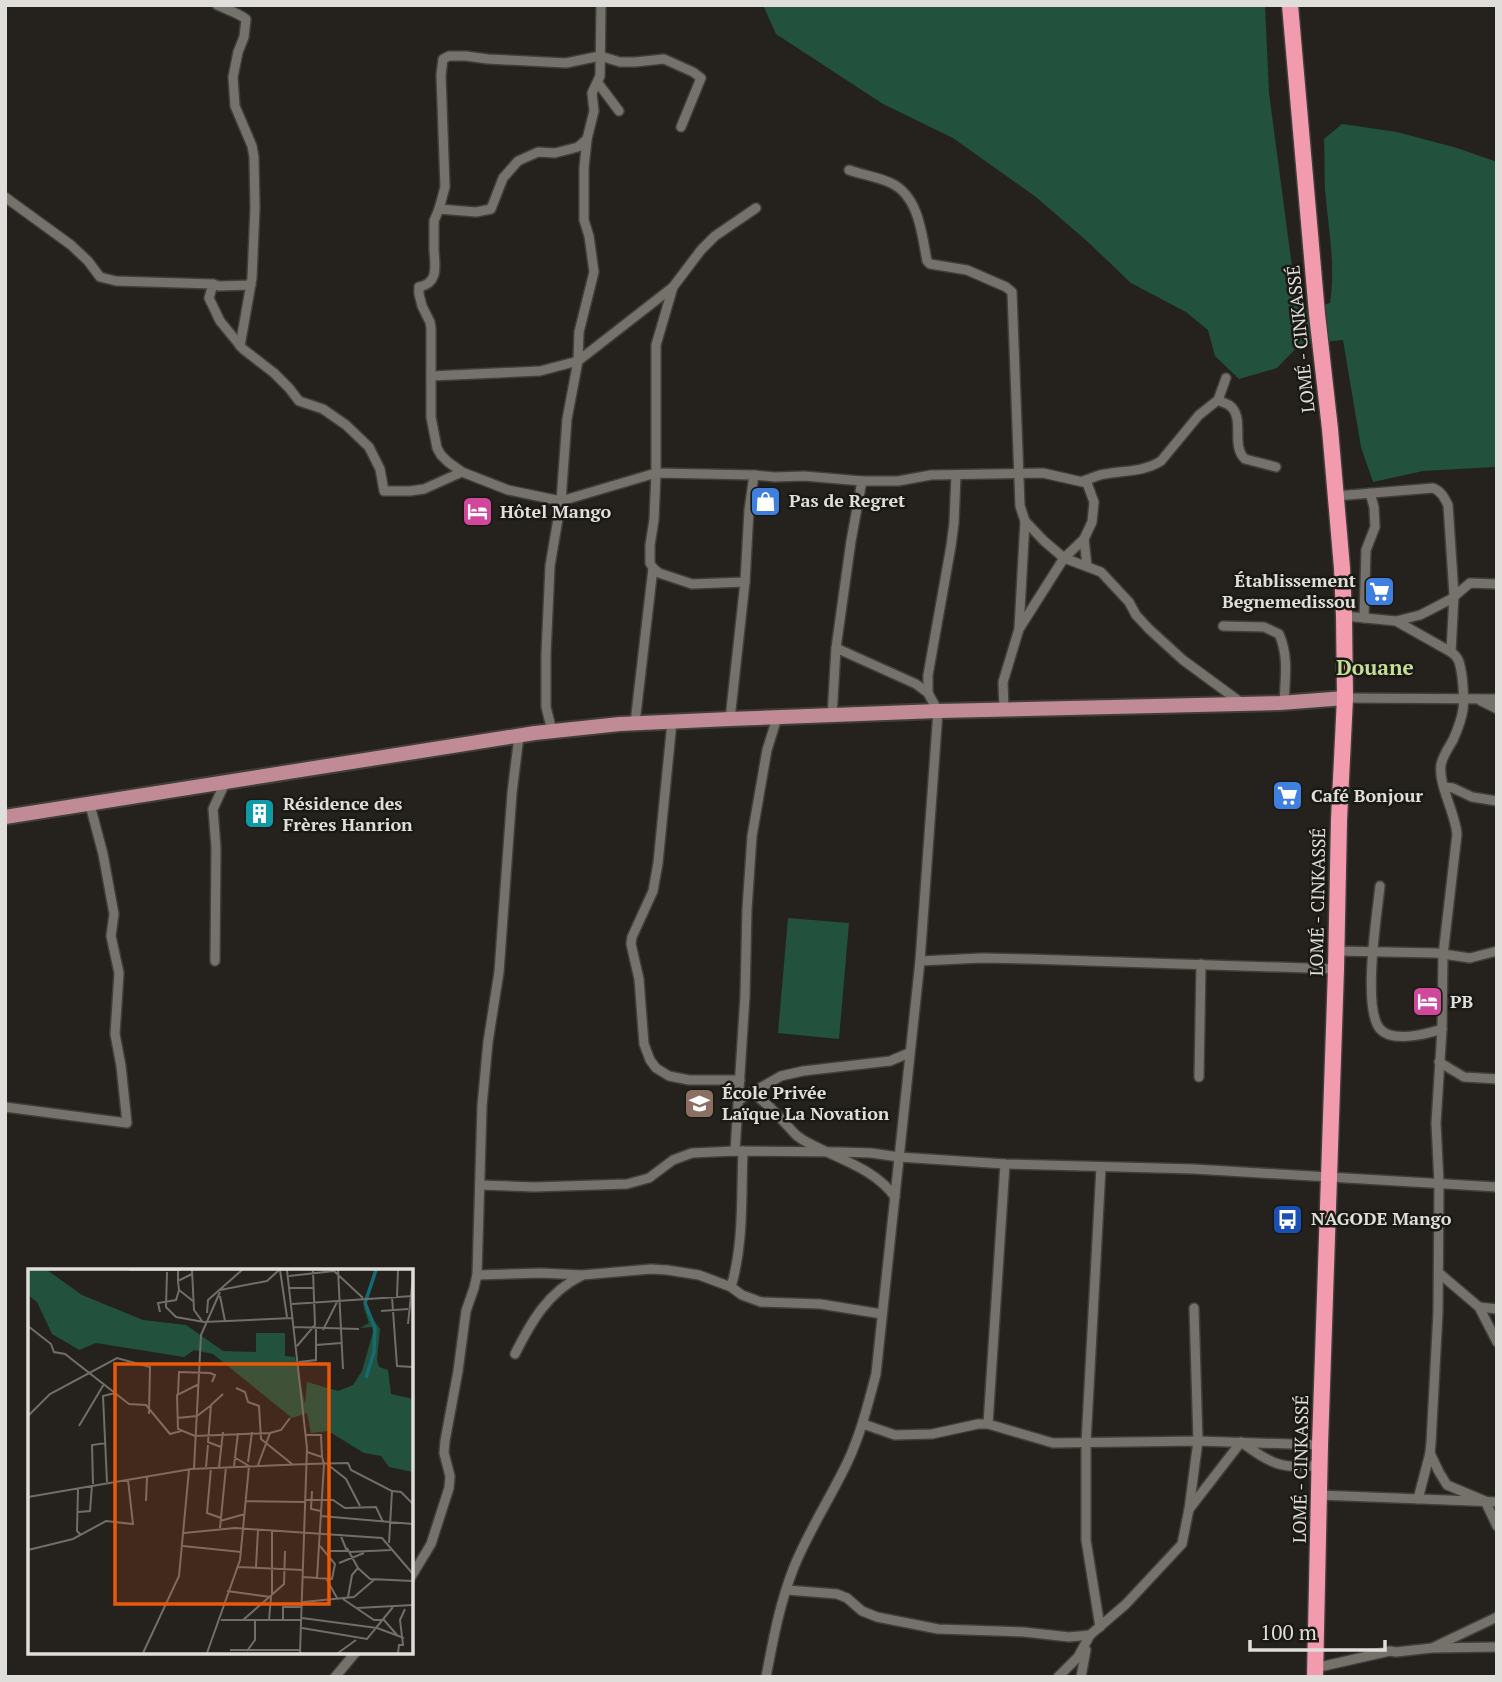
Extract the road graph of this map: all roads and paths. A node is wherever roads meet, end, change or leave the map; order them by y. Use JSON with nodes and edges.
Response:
{"nodes":[{"id":1,"x":217,"y":5,"type":"edge"},
{"id":2,"x":601,"y":5,"type":"edge"},
{"id":3,"x":1290,"y":5,"type":"edge"},
{"id":4,"x":600,"y":56,"type":"junction"},
{"id":5,"x":598,"y":83,"type":"junction"},
{"id":6,"x":618,"y":111,"type":"dead end"},
{"id":7,"x":681,"y":127,"type":"dead end"},
{"id":8,"x":587,"y":139,"type":"junction"},
{"id":9,"x":849,"y":170,"type":"dead end"},
{"id":10,"x":7,"y":200,"type":"edge"},
{"id":11,"x":756,"y":208,"type":"dead end"},
{"id":12,"x":439,"y":209,"type":"junction"},
{"id":13,"x":214,"y":284,"type":"junction"},
{"id":14,"x":251,"y":285,"type":"junction"},
{"id":15,"x":673,"y":287,"type":"junction"},
{"id":16,"x":240,"y":346,"type":"junction"},
{"id":17,"x":578,"y":361,"type":"junction"},
{"id":18,"x":431,"y":376,"type":"junction"},
{"id":19,"x":1226,"y":378,"type":"dead end"},
{"id":20,"x":1218,"y":400,"type":"junction"},
{"id":21,"x":1276,"y":467,"type":"dead end"},
{"id":22,"x":462,"y":472,"type":"junction"},
{"id":23,"x":656,"y":473,"type":"junction"},
{"id":24,"x":1019,"y":473,"type":"junction"},
{"id":25,"x":754,"y":475,"type":"junction"},
{"id":26,"x":956,"y":475,"type":"junction"},
{"id":27,"x":862,"y":481,"type":"junction"},
{"id":28,"x":1083,"y":481,"type":"junction"},
{"id":29,"x":1370,"y":493,"type":"junction"},
{"id":30,"x":1336,"y":496,"type":"junction"},
{"id":31,"x":561,"y":501,"type":"junction"},
{"id":32,"x":1025,"y":522,"type":"junction"},
{"id":33,"x":1084,"y":539,"type":"junction"},
{"id":34,"x":1064,"y":558,"type":"junction"},
{"id":35,"x":1087,"y":566,"type":"junction"},
{"id":36,"x":653,"y":568,"type":"junction"},
{"id":37,"x":745,"y":582,"type":"junction"},
{"id":38,"x":1497,"y":584,"type":"edge"},
{"id":39,"x":1454,"y":595,"type":"junction"},
{"id":40,"x":1344,"y":616,"type":"junction"},
{"id":41,"x":1364,"y":618,"type":"junction"},
{"id":42,"x":1396,"y":621,"type":"junction"},
{"id":43,"x":1223,"y":626,"type":"dead end"},
{"id":44,"x":1019,"y":628,"type":"junction"},
{"id":45,"x":836,"y":648,"type":"junction"},
{"id":46,"x":1451,"y":652,"type":"junction"},
{"id":47,"x":928,"y":693,"type":"junction"},
{"id":48,"x":1345,"y":698,"type":"junction"},
{"id":49,"x":1464,"y":699,"type":"junction"},
{"id":50,"x":1497,"y":699,"type":"edge"},
{"id":51,"x":1480,"y":700,"type":"junction"},
{"id":52,"x":1284,"y":703,"type":"junction"},
{"id":53,"x":1244,"y":705,"type":"junction"},
{"id":54,"x":1497,"y":709,"type":"edge"},
{"id":55,"x":1004,"y":710,"type":"junction"},
{"id":56,"x":939,"y":711,"type":"junction"},
{"id":57,"x":832,"y":716,"type":"junction"},
{"id":58,"x":777,"y":718,"type":"junction"},
{"id":59,"x":730,"y":719,"type":"junction"},
{"id":60,"x":672,"y":722,"type":"junction"},
{"id":61,"x":635,"y":723,"type":"junction"},
{"id":62,"x":552,"y":731,"type":"junction"},
{"id":63,"x":519,"y":736,"type":"junction"},
{"id":64,"x":225,"y":783,"type":"junction"},
{"id":65,"x":1444,"y":787,"type":"junction"},
{"id":66,"x":1497,"y":801,"type":"edge"},
{"id":67,"x":90,"y":805,"type":"junction"},
{"id":68,"x":5,"y":817,"type":"edge"},
{"id":69,"x":1380,"y":886,"type":"dead end"},
{"id":70,"x":1337,"y":951,"type":"junction"},
{"id":71,"x":1497,"y":951,"type":"edge"},
{"id":72,"x":1373,"y":952,"type":"junction"},
{"id":73,"x":1443,"y":955,"type":"junction"},
{"id":74,"x":215,"y":961,"type":"dead end"},
{"id":75,"x":920,"y":961,"type":"junction"},
{"id":76,"x":1201,"y":964,"type":"junction"},
{"id":77,"x":1336,"y":969,"type":"junction"},
{"id":78,"x":1441,"y":1029,"type":"junction"},
{"id":79,"x":909,"y":1053,"type":"junction"},
{"id":80,"x":1439,"y":1062,"type":"junction"},
{"id":81,"x":1199,"y":1077,"type":"dead end"},
{"id":82,"x":1497,"y":1079,"type":"edge"},
{"id":83,"x":740,"y":1080,"type":"junction"},
{"id":84,"x":752,"y":1092,"type":"junction"},
{"id":85,"x":738,"y":1100,"type":"junction"},
{"id":86,"x":5,"y":1107,"type":"edge"},
{"id":87,"x":739,"y":1151,"type":"junction"},
{"id":88,"x":823,"y":1151,"type":"junction"},
{"id":89,"x":899,"y":1157,"type":"junction"},
{"id":90,"x":1005,"y":1164,"type":"junction"},
{"id":91,"x":1101,"y":1167,"type":"junction"},
{"id":92,"x":1329,"y":1176,"type":"junction"},
{"id":93,"x":1439,"y":1183,"type":"junction"},
{"id":94,"x":480,"y":1185,"type":"junction"},
{"id":95,"x":1497,"y":1187,"type":"edge"},
{"id":96,"x":895,"y":1197,"type":"junction"},
{"id":97,"x":1438,"y":1273,"type":"junction"},
{"id":98,"x":477,"y":1275,"type":"junction"},
{"id":99,"x":582,"y":1275,"type":"junction"},
{"id":100,"x":731,"y":1287,"type":"junction"},
{"id":101,"x":1479,"y":1307,"type":"junction"},
{"id":102,"x":1194,"y":1308,"type":"dead end"},
{"id":103,"x":1497,"y":1309,"type":"edge"},
{"id":104,"x":882,"y":1314,"type":"junction"},
{"id":105,"x":1497,"y":1342,"type":"edge"},
{"id":106,"x":515,"y":1354,"type":"dead end"},
{"id":107,"x":863,"y":1424,"type":"junction"},
{"id":108,"x":988,"y":1424,"type":"junction"},
{"id":109,"x":1198,"y":1441,"type":"junction"},
{"id":110,"x":1241,"y":1442,"type":"junction"},
{"id":111,"x":1086,"y":1443,"type":"junction"},
{"id":112,"x":1320,"y":1445,"type":"junction"},
{"id":113,"x":1430,"y":1453,"type":"junction"},
{"id":114,"x":1320,"y":1465,"type":"junction"},
{"id":115,"x":1320,"y":1494,"type":"junction"},
{"id":116,"x":1418,"y":1499,"type":"junction"},
{"id":117,"x":1485,"y":1501,"type":"junction"},
{"id":118,"x":1497,"y":1502,"type":"edge"},
{"id":119,"x":1188,"y":1509,"type":"junction"},
{"id":120,"x":1497,"y":1526,"type":"edge"},
{"id":121,"x":413,"y":1574,"type":"edge"},
{"id":122,"x":787,"y":1590,"type":"junction"},
{"id":123,"x":1497,"y":1617,"type":"edge"},
{"id":124,"x":1100,"y":1627,"type":"junction"},
{"id":125,"x":1090,"y":1635,"type":"junction"},
{"id":126,"x":1497,"y":1647,"type":"edge"},
{"id":127,"x":1433,"y":1648,"type":"junction"},
{"id":128,"x":354,"y":1654,"type":"edge"},
{"id":129,"x":1315,"y":1672,"type":"edge"},
{"id":130,"x":335,"y":1677,"type":"edge"},
{"id":131,"x":766,"y":1677,"type":"edge"},
{"id":132,"x":1058,"y":1677,"type":"edge"},
{"id":133,"x":1081,"y":1677,"type":"edge"}],
"edges":[{"from":1,"to":14,"type":"street"},
{"from":2,"to":4,"type":"street"},
{"from":3,"to":30,"type":"highway","name":"LOMÉ - CINKASSÉ"},
{"from":4,"to":5,"type":"street"},
{"from":4,"to":7,"type":"street"},
{"from":4,"to":12,"type":"street"},
{"from":5,"to":6,"type":"street"},
{"from":5,"to":8,"type":"street"},
{"from":8,"to":12,"type":"street"},
{"from":8,"to":17,"type":"street"},
{"from":9,"to":24,"type":"street"},
{"from":10,"to":13,"type":"street"},
{"from":11,"to":15,"type":"street"},
{"from":12,"to":18,"type":"street"},
{"from":13,"to":14,"type":"street"},
{"from":13,"to":16,"type":"street"},
{"from":14,"to":16,"type":"street"},
{"from":15,"to":17,"type":"street"},
{"from":15,"to":23,"type":"street"},
{"from":16,"to":22,"type":"street"},
{"from":17,"to":18,"type":"street"},
{"from":17,"to":31,"type":"street"},
{"from":18,"to":22,"type":"street"},
{"from":19,"to":20,"type":"street"},
{"from":20,"to":21,"type":"street"},
{"from":20,"to":28,"type":"street"},
{"from":22,"to":31,"type":"street"},
{"from":23,"to":25,"type":"street"},
{"from":23,"to":31,"type":"street"},
{"from":23,"to":36,"type":"street"},
{"from":24,"to":26,"type":"street"},
{"from":24,"to":28,"type":"street"},
{"from":24,"to":32,"type":"street"},
{"from":25,"to":27,"type":"street"},
{"from":25,"to":37,"type":"street"},
{"from":26,"to":27,"type":"street"},
{"from":26,"to":47,"type":"street"},
{"from":27,"to":45,"type":"street"},
{"from":28,"to":33,"type":"street"},
{"from":29,"to":30,"type":"street"},
{"from":29,"to":39,"type":"street"},
{"from":29,"to":41,"type":"street"},
{"from":30,"to":40,"type":"highway","name":"LOMÉ - CINKASSÉ"},
{"from":31,"to":62,"type":"street"},
{"from":32,"to":34,"type":"street"},
{"from":32,"to":44,"type":"street"},
{"from":33,"to":34,"type":"street"},
{"from":33,"to":35,"type":"street"},
{"from":34,"to":35,"type":"street"},
{"from":34,"to":44,"type":"street"},
{"from":35,"to":53,"type":"street"},
{"from":36,"to":37,"type":"street"},
{"from":36,"to":61,"type":"street"},
{"from":37,"to":59,"type":"street"},
{"from":38,"to":39,"type":"street"},
{"from":39,"to":42,"type":"street"},
{"from":39,"to":46,"type":"street"},
{"from":40,"to":41,"type":"street"},
{"from":40,"to":48,"type":"highway","name":"LOMÉ - CINKASSÉ"},
{"from":41,"to":42,"type":"street"},
{"from":42,"to":46,"type":"street"},
{"from":43,"to":52,"type":"street"},
{"from":44,"to":55,"type":"street"},
{"from":45,"to":47,"type":"street"},
{"from":45,"to":57,"type":"street"},
{"from":46,"to":49,"type":"street"},
{"from":47,"to":56,"type":"street"},
{"from":48,"to":49,"type":"street"},
{"from":48,"to":52,"type":"main road"},
{"from":48,"to":70,"type":"highway","name":"LOMÉ - CINKASSÉ"},
{"from":49,"to":51,"type":"street"},
{"from":49,"to":65,"type":"street"},
{"from":50,"to":51,"type":"street"},
{"from":51,"to":54,"type":"street"},
{"from":52,"to":53,"type":"main road"},
{"from":53,"to":55,"type":"main road"},
{"from":55,"to":56,"type":"main road"},
{"from":56,"to":57,"type":"main road"},
{"from":56,"to":75,"type":"street"},
{"from":57,"to":58,"type":"main road"},
{"from":58,"to":59,"type":"main road"},
{"from":58,"to":83,"type":"street"},
{"from":59,"to":60,"type":"main road"},
{"from":60,"to":61,"type":"main road"},
{"from":60,"to":83,"type":"street"},
{"from":61,"to":62,"type":"main road"},
{"from":62,"to":63,"type":"main road"},
{"from":63,"to":64,"type":"main road"},
{"from":63,"to":94,"type":"street"},
{"from":64,"to":67,"type":"main road"},
{"from":64,"to":74,"type":"street"},
{"from":65,"to":66,"type":"street"},
{"from":65,"to":73,"type":"street"},
{"from":67,"to":68,"type":"main road"},
{"from":67,"to":86,"type":"street"},
{"from":69,"to":72,"type":"street"},
{"from":70,"to":72,"type":"street"},
{"from":70,"to":77,"type":"highway","name":"LOMÉ - CINKASSÉ"},
{"from":71,"to":73,"type":"street"},
{"from":72,"to":73,"type":"street"},
{"from":72,"to":78,"type":"street"},
{"from":73,"to":78,"type":"street"},
{"from":75,"to":76,"type":"street"},
{"from":75,"to":79,"type":"street"},
{"from":76,"to":77,"type":"street"},
{"from":76,"to":81,"type":"street"},
{"from":77,"to":92,"type":"highway","name":"LOMÉ - CINKASSÉ"},
{"from":78,"to":80,"type":"street"},
{"from":79,"to":84,"type":"street"},
{"from":79,"to":89,"type":"street"},
{"from":80,"to":82,"type":"street"},
{"from":80,"to":93,"type":"street"},
{"from":83,"to":85,"type":"street"},
{"from":84,"to":85,"type":"street"},
{"from":84,"to":88,"type":"street"},
{"from":85,"to":87,"type":"street"},
{"from":87,"to":88,"type":"street"},
{"from":87,"to":94,"type":"street"},
{"from":87,"to":100,"type":"street"},
{"from":88,"to":89,"type":"street"},
{"from":88,"to":96,"type":"street"},
{"from":89,"to":90,"type":"street"},
{"from":89,"to":96,"type":"street"},
{"from":90,"to":91,"type":"street"},
{"from":90,"to":108,"type":"street"},
{"from":91,"to":92,"type":"street"},
{"from":91,"to":111,"type":"street"},
{"from":92,"to":93,"type":"street"},
{"from":92,"to":112,"type":"highway","name":"LOMÉ - CINKASSÉ"},
{"from":93,"to":95,"type":"street"},
{"from":93,"to":97,"type":"street"},
{"from":94,"to":98,"type":"street"},
{"from":96,"to":104,"type":"street"},
{"from":97,"to":101,"type":"street"},
{"from":97,"to":113,"type":"street"},
{"from":98,"to":99,"type":"street"},
{"from":98,"to":121,"type":"street"},
{"from":99,"to":100,"type":"street"},
{"from":99,"to":106,"type":"street"},
{"from":100,"to":104,"type":"street"},
{"from":101,"to":103,"type":"street"},
{"from":101,"to":105,"type":"street"},
{"from":102,"to":109,"type":"street"},
{"from":104,"to":107,"type":"street"},
{"from":107,"to":108,"type":"street"},
{"from":107,"to":122,"type":"street"},
{"from":108,"to":111,"type":"street"},
{"from":109,"to":110,"type":"street"},
{"from":109,"to":111,"type":"street"},
{"from":109,"to":119,"type":"street"},
{"from":110,"to":112,"type":"street"},
{"from":110,"to":114,"type":"street"},
{"from":110,"to":119,"type":"street"},
{"from":111,"to":124,"type":"street"},
{"from":112,"to":114,"type":"highway","name":"LOMÉ - CINKASSÉ"},
{"from":113,"to":116,"type":"street"},
{"from":113,"to":117,"type":"street"},
{"from":114,"to":115,"type":"highway","name":"LOMÉ - CINKASSÉ"},
{"from":115,"to":116,"type":"street"},
{"from":115,"to":129,"type":"highway","name":"LOMÉ - CINKASSÉ"},
{"from":116,"to":117,"type":"street"},
{"from":117,"to":118,"type":"street"},
{"from":117,"to":120,"type":"street"},
{"from":119,"to":124,"type":"street"},
{"from":122,"to":125,"type":"street"},
{"from":122,"to":131,"type":"street"},
{"from":123,"to":127,"type":"street"},
{"from":124,"to":125,"type":"street"},
{"from":125,"to":132,"type":"street"},
{"from":125,"to":133,"type":"street"},
{"from":126,"to":127,"type":"street"},
{"from":127,"to":129,"type":"street"},
{"from":128,"to":130,"type":"street"}]}
